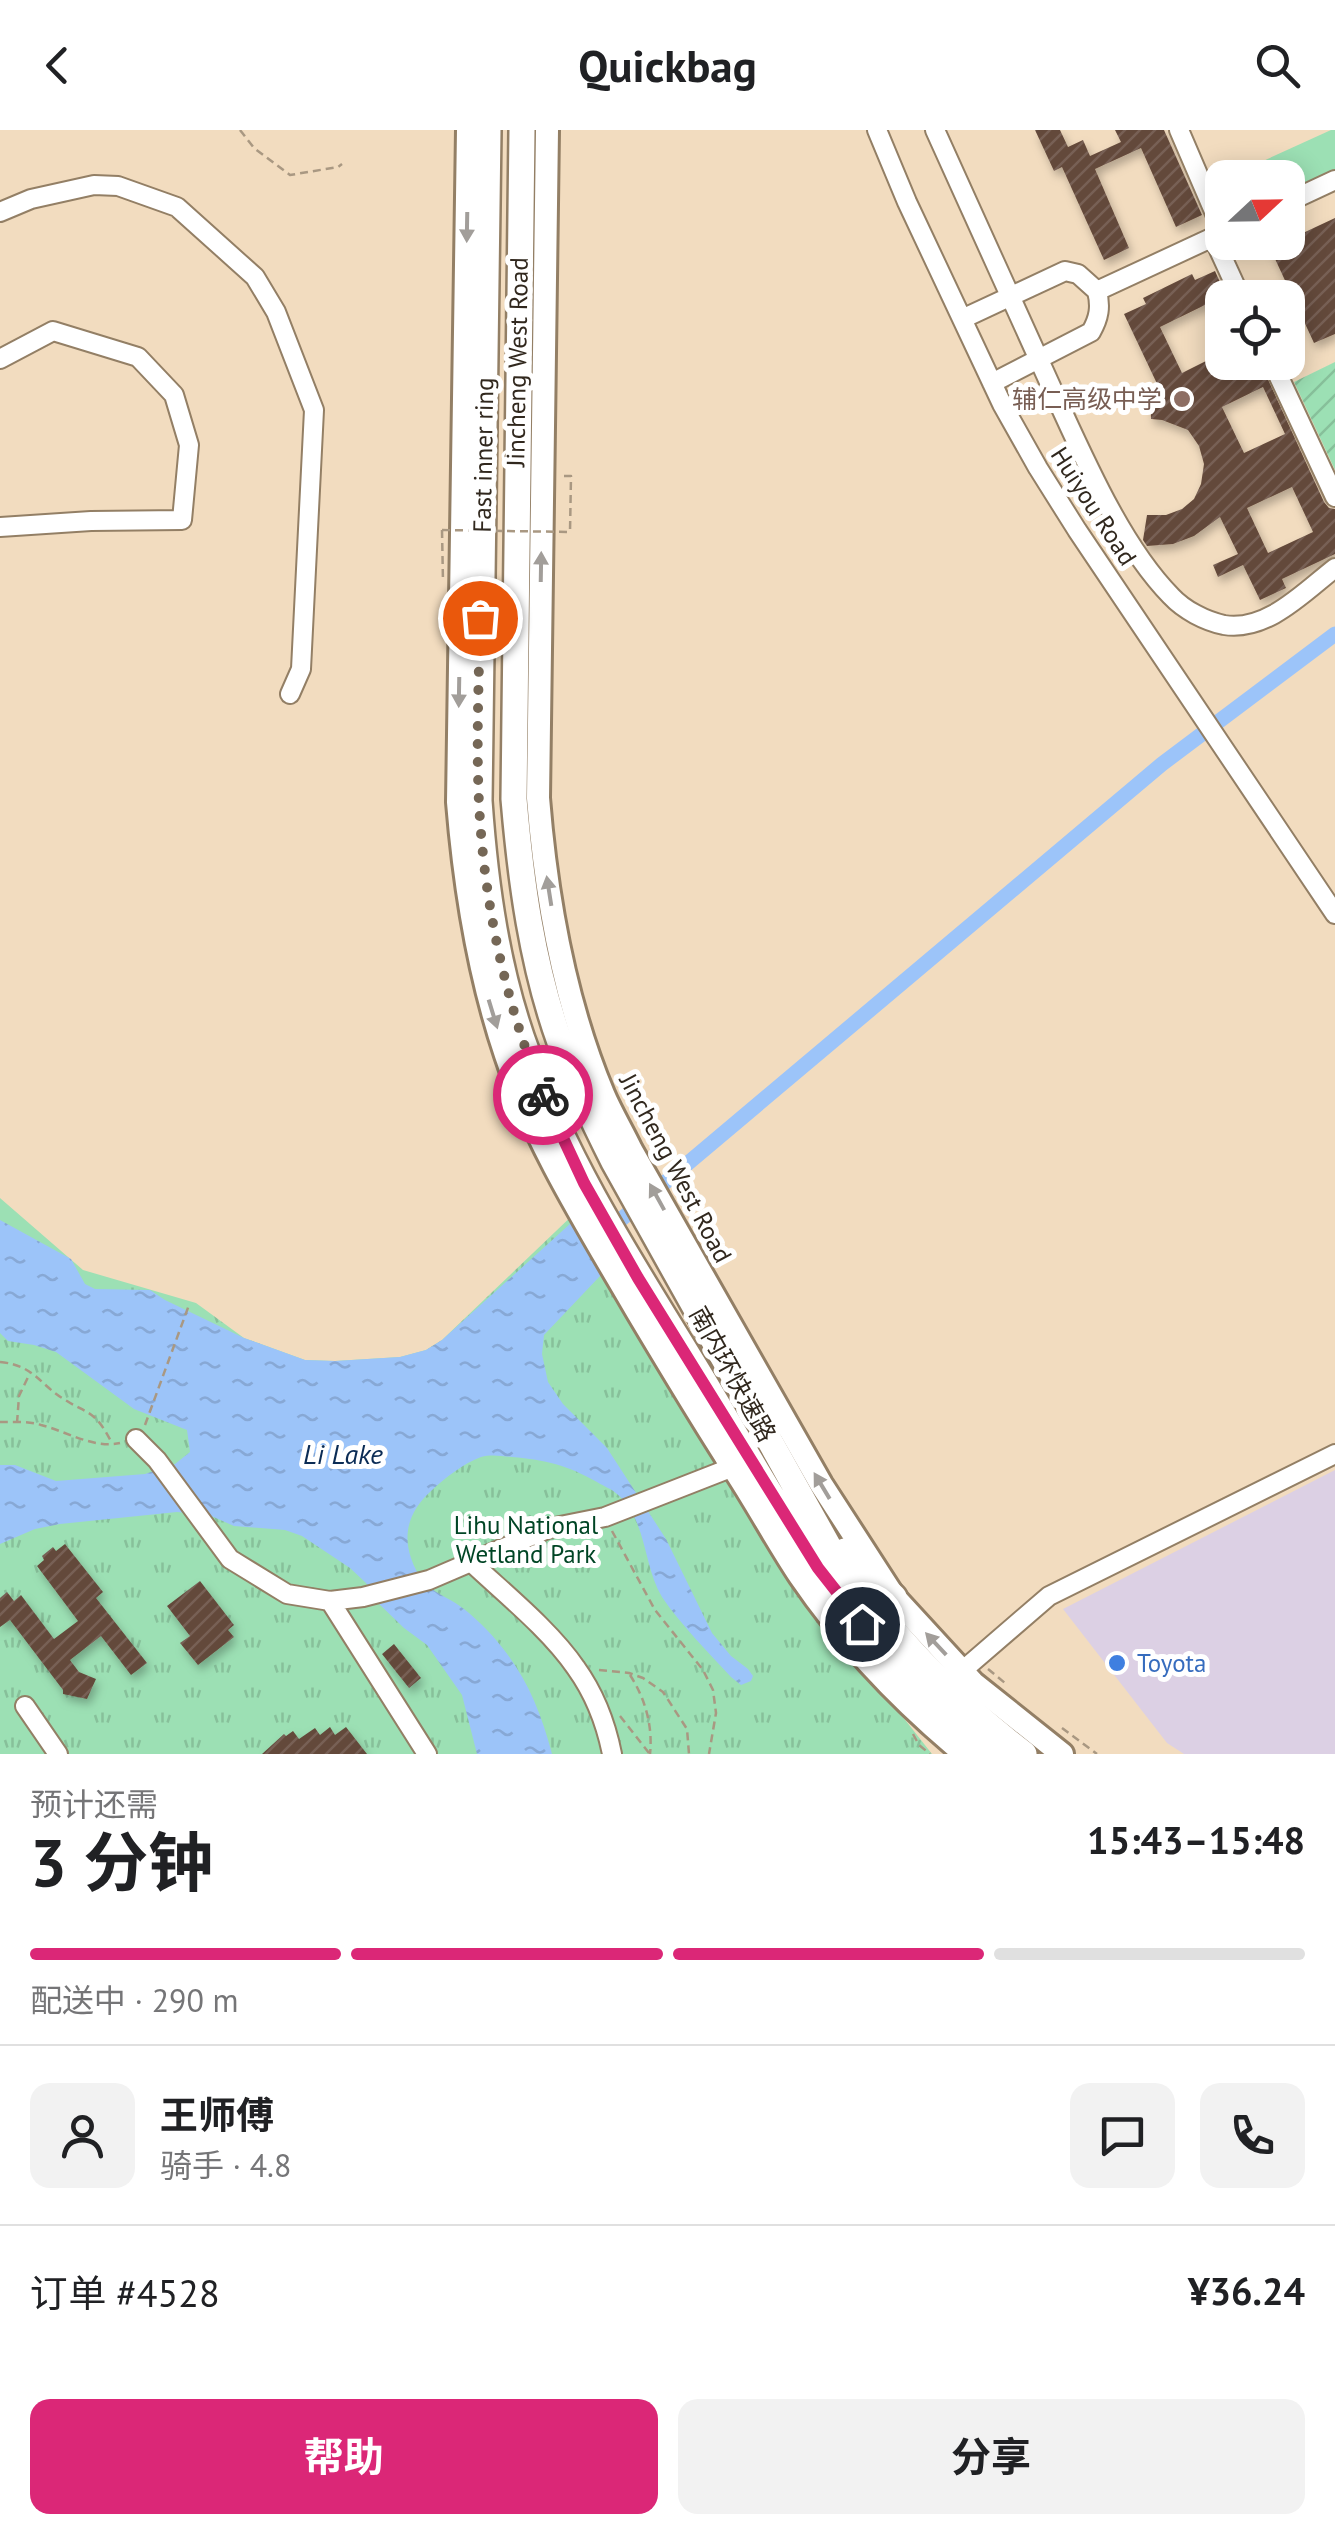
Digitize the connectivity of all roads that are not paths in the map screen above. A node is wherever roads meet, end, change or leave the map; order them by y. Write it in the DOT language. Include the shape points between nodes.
graph roads {
  1 [pos="468,130"];
  2 [pos="488,130"];
  3 [pos="547,130"];
  4 [pos="878,130"];
  5 [pos="935,130"];
  6 [pos="1179,130"];
  7 [pos="525,136"];
  8 [pos="1334,183"];
  9 [pos="1305,195"];
  10 [pos="1205,198"];
  11 [pos="0,212"];
  12 [pos="1205,240"];
  13 [pos="1096,291"];
  14 [pos="1011,296"];
  15 [pos="962,319"];
  16 [pos="1039,359"];
  17 [pos="0,360"];
  18 [pos="1280,380"];
  19 [pos="992,383"];
  20 [pos="1335,497"];
  21 [pos="0,528"];
  22 [pos="1335,568"];
  23 [pos="290,694"];
  24 [pos="1335,914"];
  25 [pos="622,1156"];
  26 [pos="577,1188"];
  27 [pos="676,1250"];
  28 [pos="632,1283"];
  29 [pos="140,1432"];
  30 [pos="1335,1454"];
  31 [pos="733,1468"];
  32 [pos="801,1496"];
  33 [pos="472,1562"];
  34 [pos="894,1598"];
  35 [pos="330,1601"];
  36 [pos="969,1665"];
  37 [pos="25,1706"];
  38 [pos="950,1750"];
  39 [pos="58,1754"];
  40 [pos="427,1754"];
  41 [pos="612,1754"];
  42 [pos="994,1754"];
  43 [pos="1024,1754"];
  44 [pos="1062,1754"];
  1 -- 26 [label="main road, Jincheng West Road, one-way" via="458,734 464,865 506,1058 535,1125"];
  2 -- 26 [label="highway, Fast inner ring" via="478,735 484,863 526,1051"];
  25 -- 3 [label="main road, Jincheng West Road, one-way" via="561,956 538,798"];
  4 -- 15 [label="street, Huiyou Road"];
  5 -- 14 [label="street"];
  6 -- 10 [label="street"];
  7 -- 25 [label="highway, Fast inner ring" via="514,734 519,859 559,1040 584,1102"];
  8 -- 9 [label="street"];
  11 -- 23 [label="street" via="47,195 118,186 177,207 256,277 314,410 301,668"];
  12 -- 13 [label="street"];
  13 -- 14 [label="street" via="1066,271"];
  13 -- 16 [label="street" via="1098,320 1091,332"];
  14 -- 15 [label="street"];
  14 -- 16 [label="street"];
  15 -- 19 [label="street, Huiyou Road"];
  16 -- 19 [label="street"];
  16 -- 22 [label="street" via="1112,511 1147,566 1189,610 1244,626 1275,615"];
  17 -- 21 [label="street" via="54,331 138,357 174,394 188,445 182,520"];
  18 -- 20 [label="street"];
  19 -- 24 [label="street, Huiyou Road" via="1077,530"];
  27 -- 25 [label="highway, 南内环快速路, one-way"];
  26 -- 28 [label="highway, 南内环快速路"];
  27 -- 32 [label="highway, 南内环快速路"];
  34 -- 27 [label="main road, Jincheng West Road, one-way"];
  28 -- 31 [label="highway"];
  28 -- 42 [label="highway, 南内环快速路" via="818,1568 902,1670"];
  29 -- 35 [label="street" via="230,1559 287,1594"];
  30 -- 36 [label="street" via="1049,1596"];
  31 -- 33 [label="street" via="612,1514 550,1528"];
  31 -- 38 [label="main road" via="802,1579"];
  32 -- 34 [label="highway"];
  32 -- 43 [label="highway, 南内环快速路" via="876,1613 959,1700"];
  33 -- 35 [label="street" via="429,1580"];
  33 -- 41 [label="street" via="576,1668"];
  36 -- 34 [label="main road, Jincheng West Road, one-way"];
  35 -- 40 [label="street"];
  36 -- 44 [label="main road, Jincheng West Road" via="1022,1724"];
  37 -- 39 [label="street"];
}
